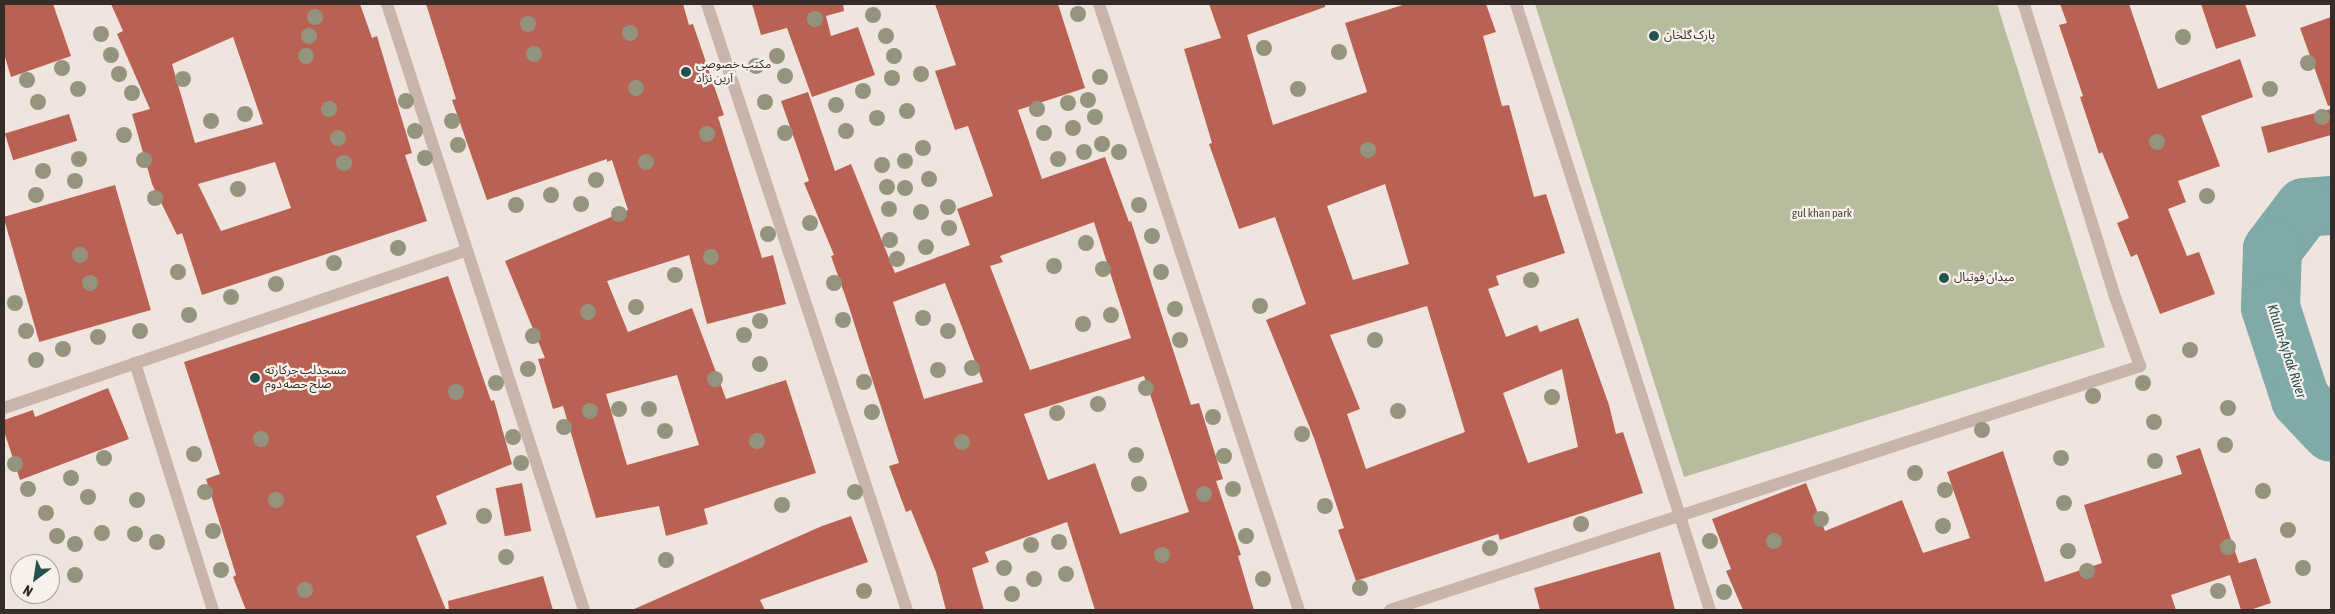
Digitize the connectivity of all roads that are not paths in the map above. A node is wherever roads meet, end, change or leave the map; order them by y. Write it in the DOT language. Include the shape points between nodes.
graph roads {
  1 [pos="387,4"];
  2 [pos="708,4"];
  3 [pos="1099,4"];
  4 [pos="1516,4"];
  5 [pos="2024,4"];
  6 [pos="467,250"];
  7 [pos="135,363"];
  8 [pos="4,408"];
  9 [pos="1680,516"];
  10 [pos="214,610"];
  11 [pos="584,610"];
  12 [pos="907,610"];
  13 [pos="1299,610"];
  14 [pos="1390,610"];
  15 [pos="1710,610"];
  1 -- 6 [label="street"];
  2 -- 12 [label="street"];
  3 -- 13 [label="street"];
  4 -- 9 [label="street"];
  5 -- 9 [label="street" via="2115,297 2140,366"];
  6 -- 7 [label="street"];
  6 -- 11 [label="street"];
  7 -- 8 [label="street"];
  7 -- 10 [label="street"];
  9 -- 14 [label="street"];
  9 -- 15 [label="street"];
}
